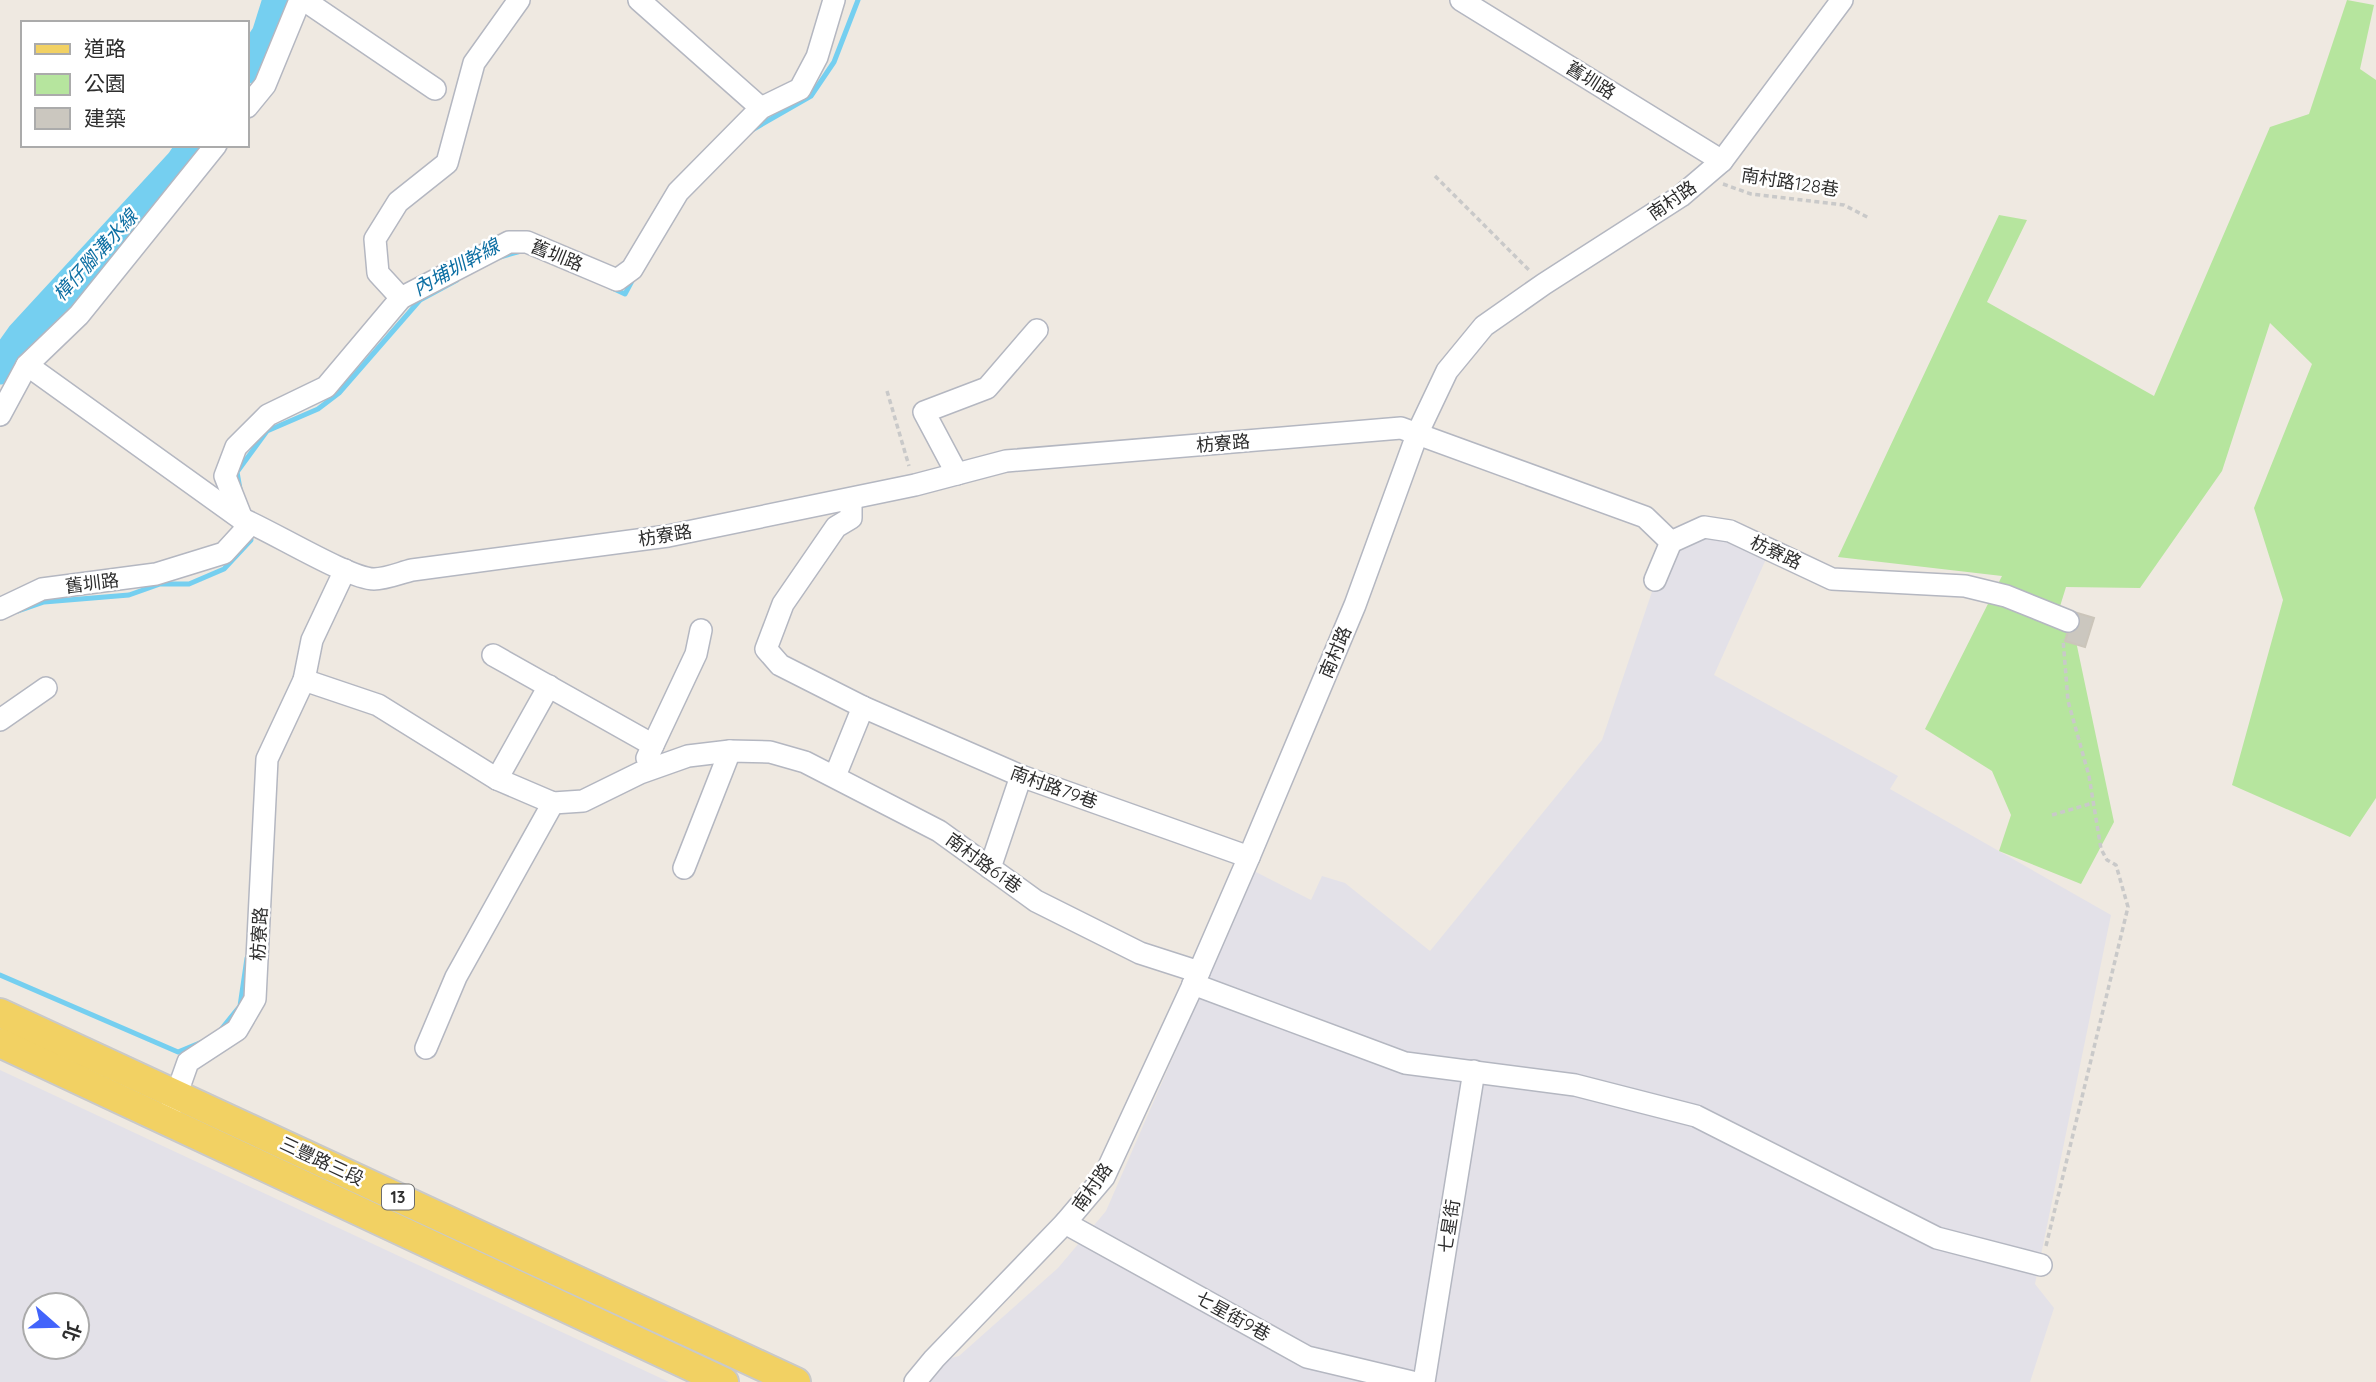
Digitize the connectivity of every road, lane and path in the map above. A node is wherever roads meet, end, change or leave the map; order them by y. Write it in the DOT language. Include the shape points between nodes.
graph roads {
  1 [pos="302,0"];
  2 [pos="519,0"];
  3 [pos="639,0"];
  4 [pos="834,0"];
  5 [pos="1461,0"];
  6 [pos="1842,0"];
  7 [pos="435,89"];
  8 [pos="248,106"];
  9 [pos="761,108"];
  10 [pos="214,147"];
  11 [pos="1722,161"];
  12 [pos="1435,176"];
  13 [pos="1705,177"];
  14 [pos="1869,218"];
  15 [pos="1544,284"];
  16 [pos="401,298"];
  17 [pos="1037,330"];
  18 [pos="27,365"];
  19 [pos="887,391"];
  20 [pos="0,415"];
  21 [pos="1418,432"];
  22 [pos="957,474"];
  23 [pos="915,485"];
  24 [pos="851,499"];
  25 [pos="240,517"];
  26 [pos="1671,542"];
  27 [pos="345,570"];
  28 [pos="1655,580"];
  29 [pos="0,609"];
  30 [pos="2068,621"];
  31 [pos="701,630"];
  32 [pos="493,654"];
  33 [pos="304,680"];
  34 [pos="549,686"];
  35 [pos="46,688"];
  36 [pos="863,707"];
  37 [pos="0,720"];
  38 [pos="653,746"];
  39 [pos="730,751"];
  40 [pos="640,772"];
  41 [pos="835,776"];
  42 [pos="1021,776"];
  43 [pos="497,779"];
  44 [pos="553,803"];
  45 [pos="2093,803"];
  46 [pos="2052,814"];
  47 [pos="1249,858"];
  48 [pos="684,868"];
  49 [pos="990,869"];
  50 [pos="1196,978"];
  51 [pos="0,1013"];
  52 [pos="0,1043"];
  53 [pos="426,1048"];
  54 [pos="1474,1071"];
  55 [pos="177,1093"];
  56 [pos="167,1123"];
  57 [pos="1065,1223"];
  58 [pos="2042,1265"];
  59 [pos="724,1382"];
  60 [pos="796,1382"];
  61 [pos="915,1382"];
  62 [pos="1412,1382"];
  63 [pos="1424,1382"];
  1 -- 7 [label="street"];
  1 -- 8 [label="street" via="265,85"];
  2 -- 16 [label="street" via="474,63 447,163 398,202 375,239 378,272"];
  3 -- 9 [label="street"];
  4 -- 9 [label="street, 舊圳路" via="817,57 800,89"];
  5 -- 11 [label="street, 舊圳路"];
  6 -- 11 [label="street, 南村路"];
  9 -- 16 [label="street, 舊圳路" via="678,192 632,269 617,281 527,242 509,242"];
  10 -- 18 [label="street" via="79,315"];
  11 -- 13 [label="street, 南村路"];
  12 -- 15 [label="path"];
  13 -- 14 [label="path, 南村路128巷" via="1751,194 1844,205"];
  13 -- 15 [label="street, 南村路"];
  15 -- 21 [label="street, 南村路" via="1484,326 1447,371"];
  16 -- 25 [label="street, 舊圳路" via="326,387 268,415 236,447 225,476"];
  17 -- 22 [label="street" via="987,388 924,412"];
  18 -- 20 [label="street"];
  18 -- 25 [label="street"];
  19 -- 23 [label="path"];
  21 -- 22 [label="street, 枋寮路" via="1401,428 1006,461"];
  21 -- 26 [label="street, 枋寮路" via="1646,517"];
  21 -- 47 [label="street, 南村路" via="1355,604"];
  22 -- 23 [label="street, 枋寮路"];
  23 -- 24 [label="street, 枋寮路"];
  24 -- 27 [label="street, 枋寮路" via="668,536 373,579"];
  24 -- 36 [label="street, 南村路79巷" via="851,518 835,527 783,604 765,649 780,665"];
  25 -- 27 [label="street"];
  25 -- 29 [label="street, 舊圳路" via="246,528 224,553 156,574 42,589"];
  26 -- 28 [label="street"];
  26 -- 30 [label="street, 枋寮路" via="1704,527 1730,531 1832,579 1965,586 2006,596"];
  27 -- 33 [label="street, 枋寮路" via="312,640"];
  30 -- 45 [label="path" via="2062,643 2068,701"];
  31 -- 38 [label="street" via="696,654"];
  32 -- 34 [label="street"];
  33 -- 43 [label="street" via="378,705"];
  33 -- 55 [label="street, 枋寮路" via="268,759 255,999 237,1030 188,1062"];
  34 -- 38 [label="street"];
  34 -- 43 [label="street"];
  35 -- 37 [label="street"];
  36 -- 41 [label="street"];
  36 -- 42 [label="street, 南村路79巷"];
  38 -- 40 [label="street"];
  39 -- 40 [label="street" via="688,756"];
  39 -- 41 [label="street, 南村路61巷" via="770,752"];
  39 -- 48 [label="street"];
  40 -- 44 [label="street" via="583,801"];
  41 -- 49 [label="street, 南村路61巷" via="939,831"];
  42 -- 47 [label="street, 南村路79巷"];
  42 -- 49 [label="street"];
  43 -- 44 [label="street"];
  44 -- 53 [label="street" via="456,977"];
  45 -- 46 [label="path"];
  45 -- 58 [label="path" via="2101,849 2116,865 2128,907"];
  47 -- 50 [label="street, 南村路"];
  49 -- 50 [label="street, 南村路61巷" via="1036,901"];
  50 -- 54 [label="street, 南村路61巷" via="1405,1063"];
  50 -- 57 [label="street, 南村路" via="1104,1177"];
  51 -- 55 [label="main road, 三豐路三段 / 13"];
  52 -- 56 [label="main road, 三豐路三段 / 13"];
  54 -- 58 [label="street, 南村路61巷" via="1574,1085 1696,1116 1937,1238"];
  54 -- 63 [label="street, 七星街"];
  55 -- 56 [label="street, 枋寮路"];
  55 -- 60 [label="main road, 三豐路三段 / 13"];
  56 -- 59 [label="main road, 三豐路三段 / 13"];
  57 -- 61 [label="street, 南村路"];
  57 -- 62 [label="street, 七星街9巷" via="1307,1357"];
}
